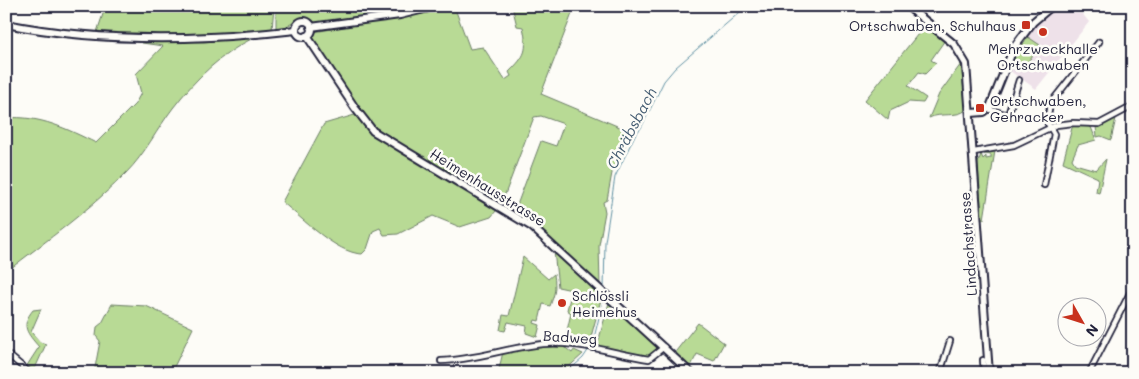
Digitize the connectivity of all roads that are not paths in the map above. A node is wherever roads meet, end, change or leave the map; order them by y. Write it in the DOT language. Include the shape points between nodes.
graph roads {
  1 [pos="438,6"];
  2 [pos="907,6"];
  3 [pos="1052,6"];
  4 [pos="6,24"];
  5 [pos="311,27"];
  6 [pos="296,30"];
  7 [pos="307,36"];
  8 [pos="1099,42"];
  9 [pos="1019,80"];
  10 [pos="1133,106"];
  11 [pos="988,109"];
  12 [pos="971,113"];
  13 [pos="1050,126"];
  14 [pos="974,152"];
  15 [pos="1044,185"];
  16 [pos="1133,287"];
  17 [pos="950,341"];
  18 [pos="664,347"];
  19 [pos="6,353"];
  20 [pos="983,360"];
  21 [pos="441,361"];
  22 [pos="1089,371"];
  23 [pos="30,373"];
  24 [pos="691,373"];
  25 [pos="940,373"];
  26 [pos="984,373"];
  27 [pos="989,373"];
  28 [pos="1096,373"];
  1 -- 5 [label="main road" via="400,15"];
  2 -- 12 [label="main road, Lindachstrasse" via="950,40 962,54 967,70"];
  3 -- 11 [label="main road" via="1029,26 1014,47"];
  4 -- 6 [label="main road" via="144,38"];
  5 -- 6 [label="main road" via="302,21"];
  5 -- 7 [label="main road"];
  6 -- 7 [label="main road" via="300,36"];
  7 -- 18 [label="main road, Heimenhausstrasse" via="373,131 523,220"];
  8 -- 13 [label="street" via="1053,100 1047,119"];
  9 -- 11 [label="street" via="1008,115"];
  10 -- 13 [label="street" via="1096,125"];
  11 -- 12 [label="main road"];
  12 -- 14 [label="main road, Lindachstrasse"];
  13 -- 14 [label="street" via="1014,145"];
  13 -- 15 [label="street" via="1054,134"];
  14 -- 27 [label="main road, Lindachstrasse"];
  16 -- 22 [label="street"];
  17 -- 25 [label="street"];
  18 -- 21 [label="street, Badweg" via="649,359 590,348 543,344"];
  18 -- 24 [label="main road, Heimenhausstrasse"];
  19 -- 23 [label="street"];
  20 -- 26 [label="street"];
  22 -- 28 [label="street"];
}
